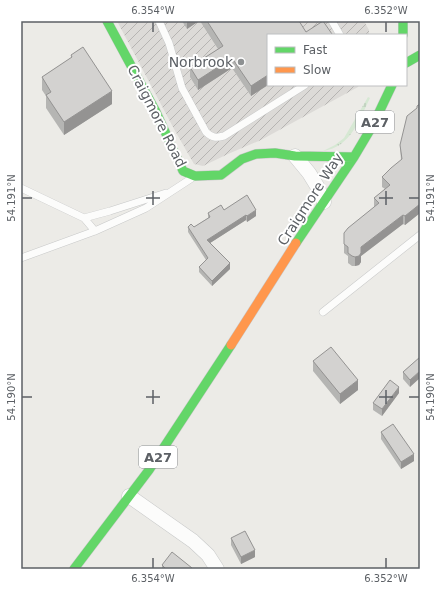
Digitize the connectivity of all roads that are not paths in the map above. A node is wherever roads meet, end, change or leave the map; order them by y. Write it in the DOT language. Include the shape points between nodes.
graph roads {
  1 [pos="107,21"];
  2 [pos="159,21"];
  3 [pos="332,21"];
  4 [pos="403,21"];
  5 [pos="339,34"];
  6 [pos="403,34"];
  7 [pos="420,55"];
  8 [pos="407,62"];
  9 [pos="303,86"];
  10 [pos="392,86"];
  11 [pos="295,156"];
  12 [pos="354,157"];
  13 [pos="195,176"];
  14 [pos="21,188"];
  15 [pos="175,190"];
  16 [pos="324,202"];
  17 [pos="84,218"];
  18 [pos="95,231"];
  19 [pos="420,235"];
  20 [pos="21,258"];
  21 [pos="323,312"];
  22 [pos="129,496"];
  23 [pos="74,569"];
  24 [pos="217,569"];
  1 -- 13 [label="main road, Craigmore Road" via="156,112 182,171"];
  2 -- 9 [label="lane" via="169,43 182,88 210,136 224,136"];
  3 -- 5 [label="lane"];
  4 -- 6 [label="main road"];
  7 -- 8 [label="main road"];
  10 -- 12 [label="main road, Craigmore Way / A27"];
  11 -- 12 [label="main road, Craigmore Road"];
  11 -- 13 [label="main road, Craigmore Road" via="256,154 242,159 221,175"];
  11 -- 16 [label="street" via="309,173"];
  12 -- 16 [label="main road, Craigmore Way / A27"];
  13 -- 15 [label="lane"];
  14 -- 17 [label="lane"];
  15 -- 17 [label="lane"];
  15 -- 18 [label="lane" via="146,208"];
  16 -- 22 [label="main road, Craigmore Way / A27" via="149,470"];
  17 -- 18 [label="lane"];
  18 -- 20 [label="lane"];
  19 -- 21 [label="lane"];
  22 -- 23 [label="main road, A27"];
  22 -- 24 [label="street" via="194,541"];
}
